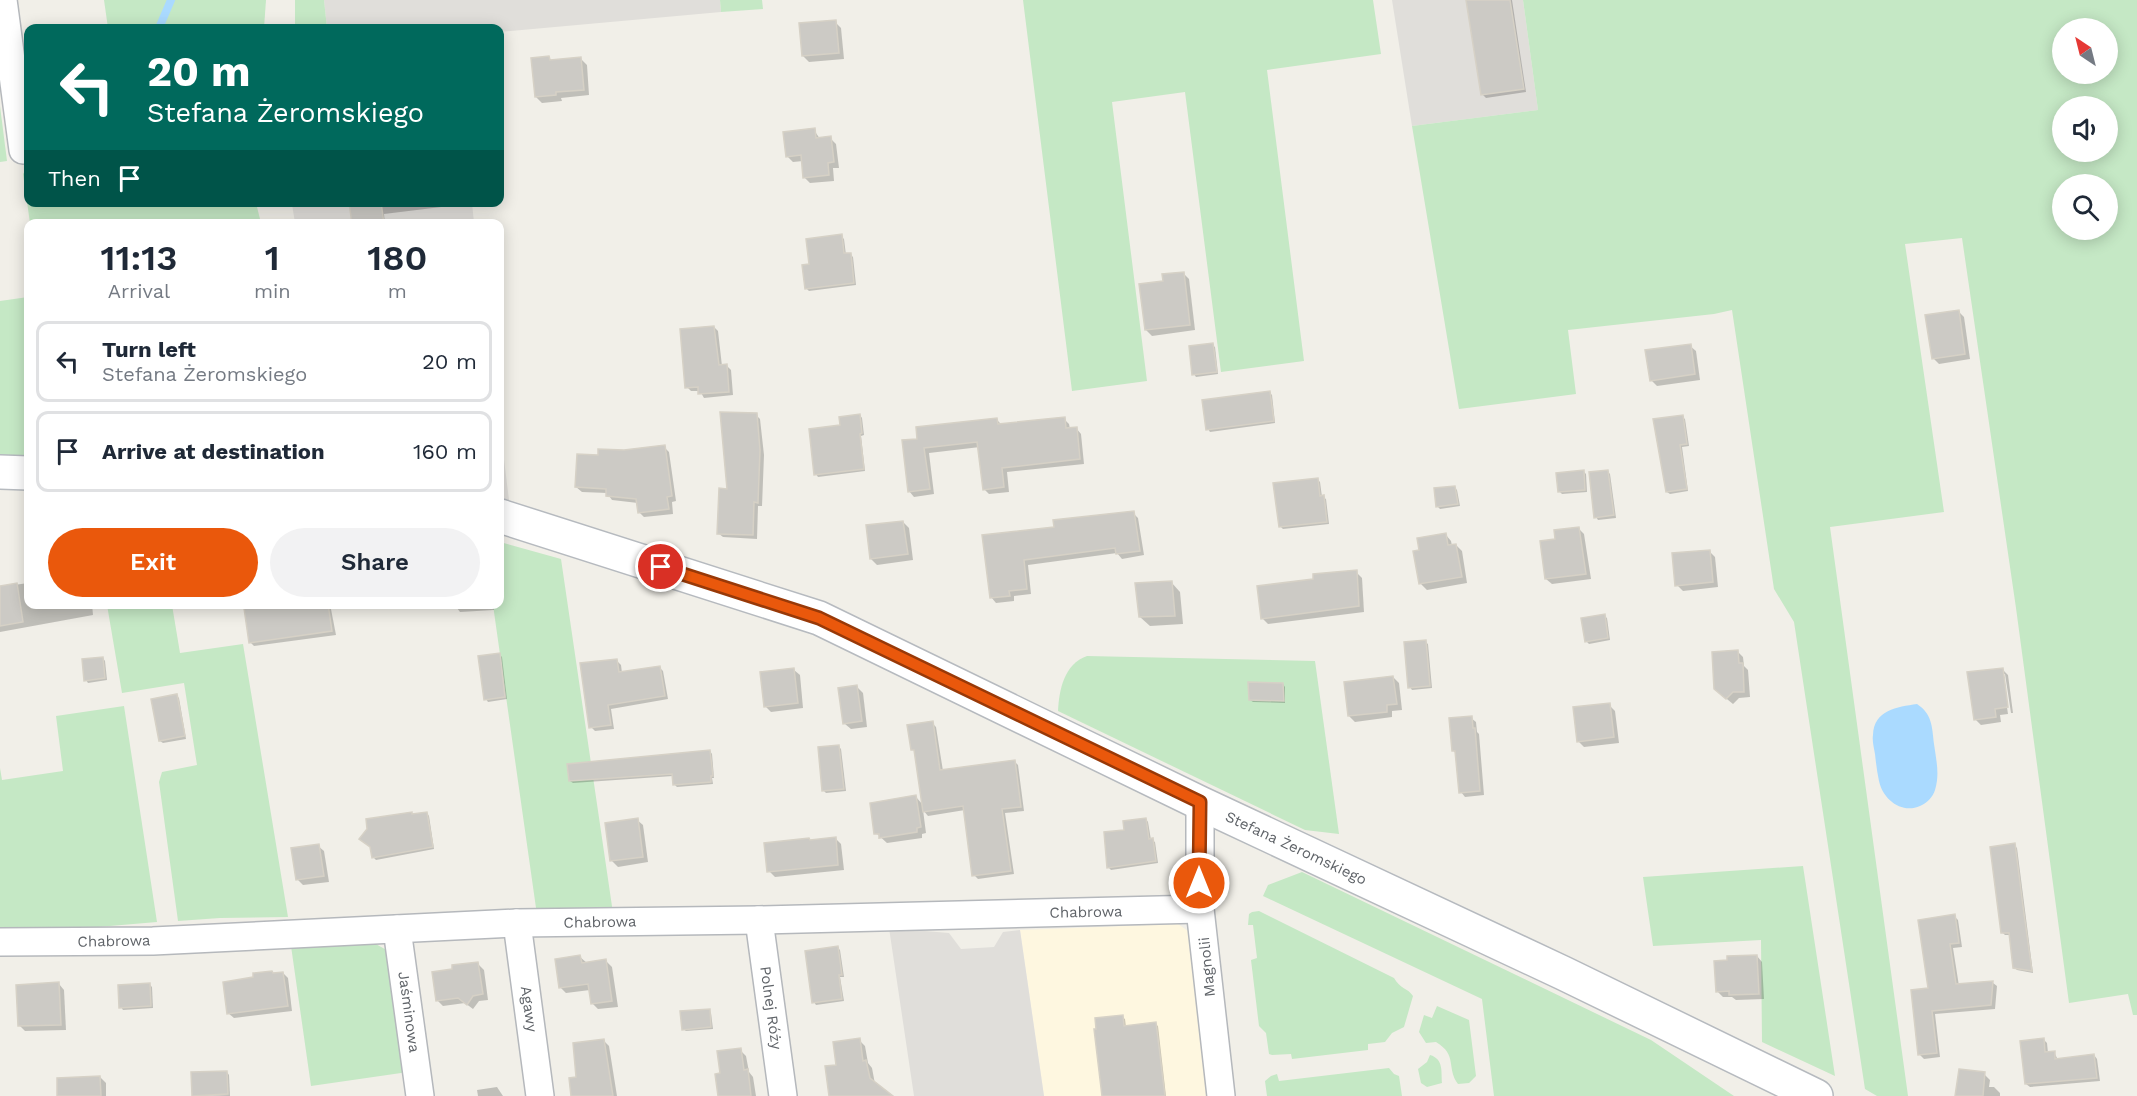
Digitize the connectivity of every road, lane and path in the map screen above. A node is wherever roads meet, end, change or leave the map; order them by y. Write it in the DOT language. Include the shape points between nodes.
graph roads {
  1 [pos="3,0"];
  2 [pos="22,150"];
  3 [pos="0,472"];
  4 [pos="24,473"];
  5 [pos="504,517"];
  6 [pos="1200,802"];
  7 [pos="1200,909"];
  8 [pos="759,920"];
  9 [pos="517,923"];
  10 [pos="398,929"];
  11 [pos="0,942"];
  12 [pos="420,1096"];
  13 [pos="540,1096"];
  14 [pos="783,1096"];
  15 [pos="1221,1096"];
  16 [pos="1816,1096"];
  1 -- 2 [label="street"];
  3 -- 4 [label="street"];
  5 -- 6 [label="street, Stefana Żeromskiego" via="819,618"];
  6 -- 7 [label="street, Magnolii"];
  6 -- 16 [label="street, Stefana Żeromskiego"];
  7 -- 8 [label="street, Chabrowa"];
  7 -- 15 [label="street, Magnolii"];
  8 -- 9 [label="street, Chabrowa"];
  8 -- 14 [label="street, Polnej Róży"];
  9 -- 10 [label="street, Chabrowa"];
  9 -- 13 [label="street, Agawy"];
  10 -- 11 [label="street, Chabrowa"];
  10 -- 12 [label="street, Jaśminowa"];
}
